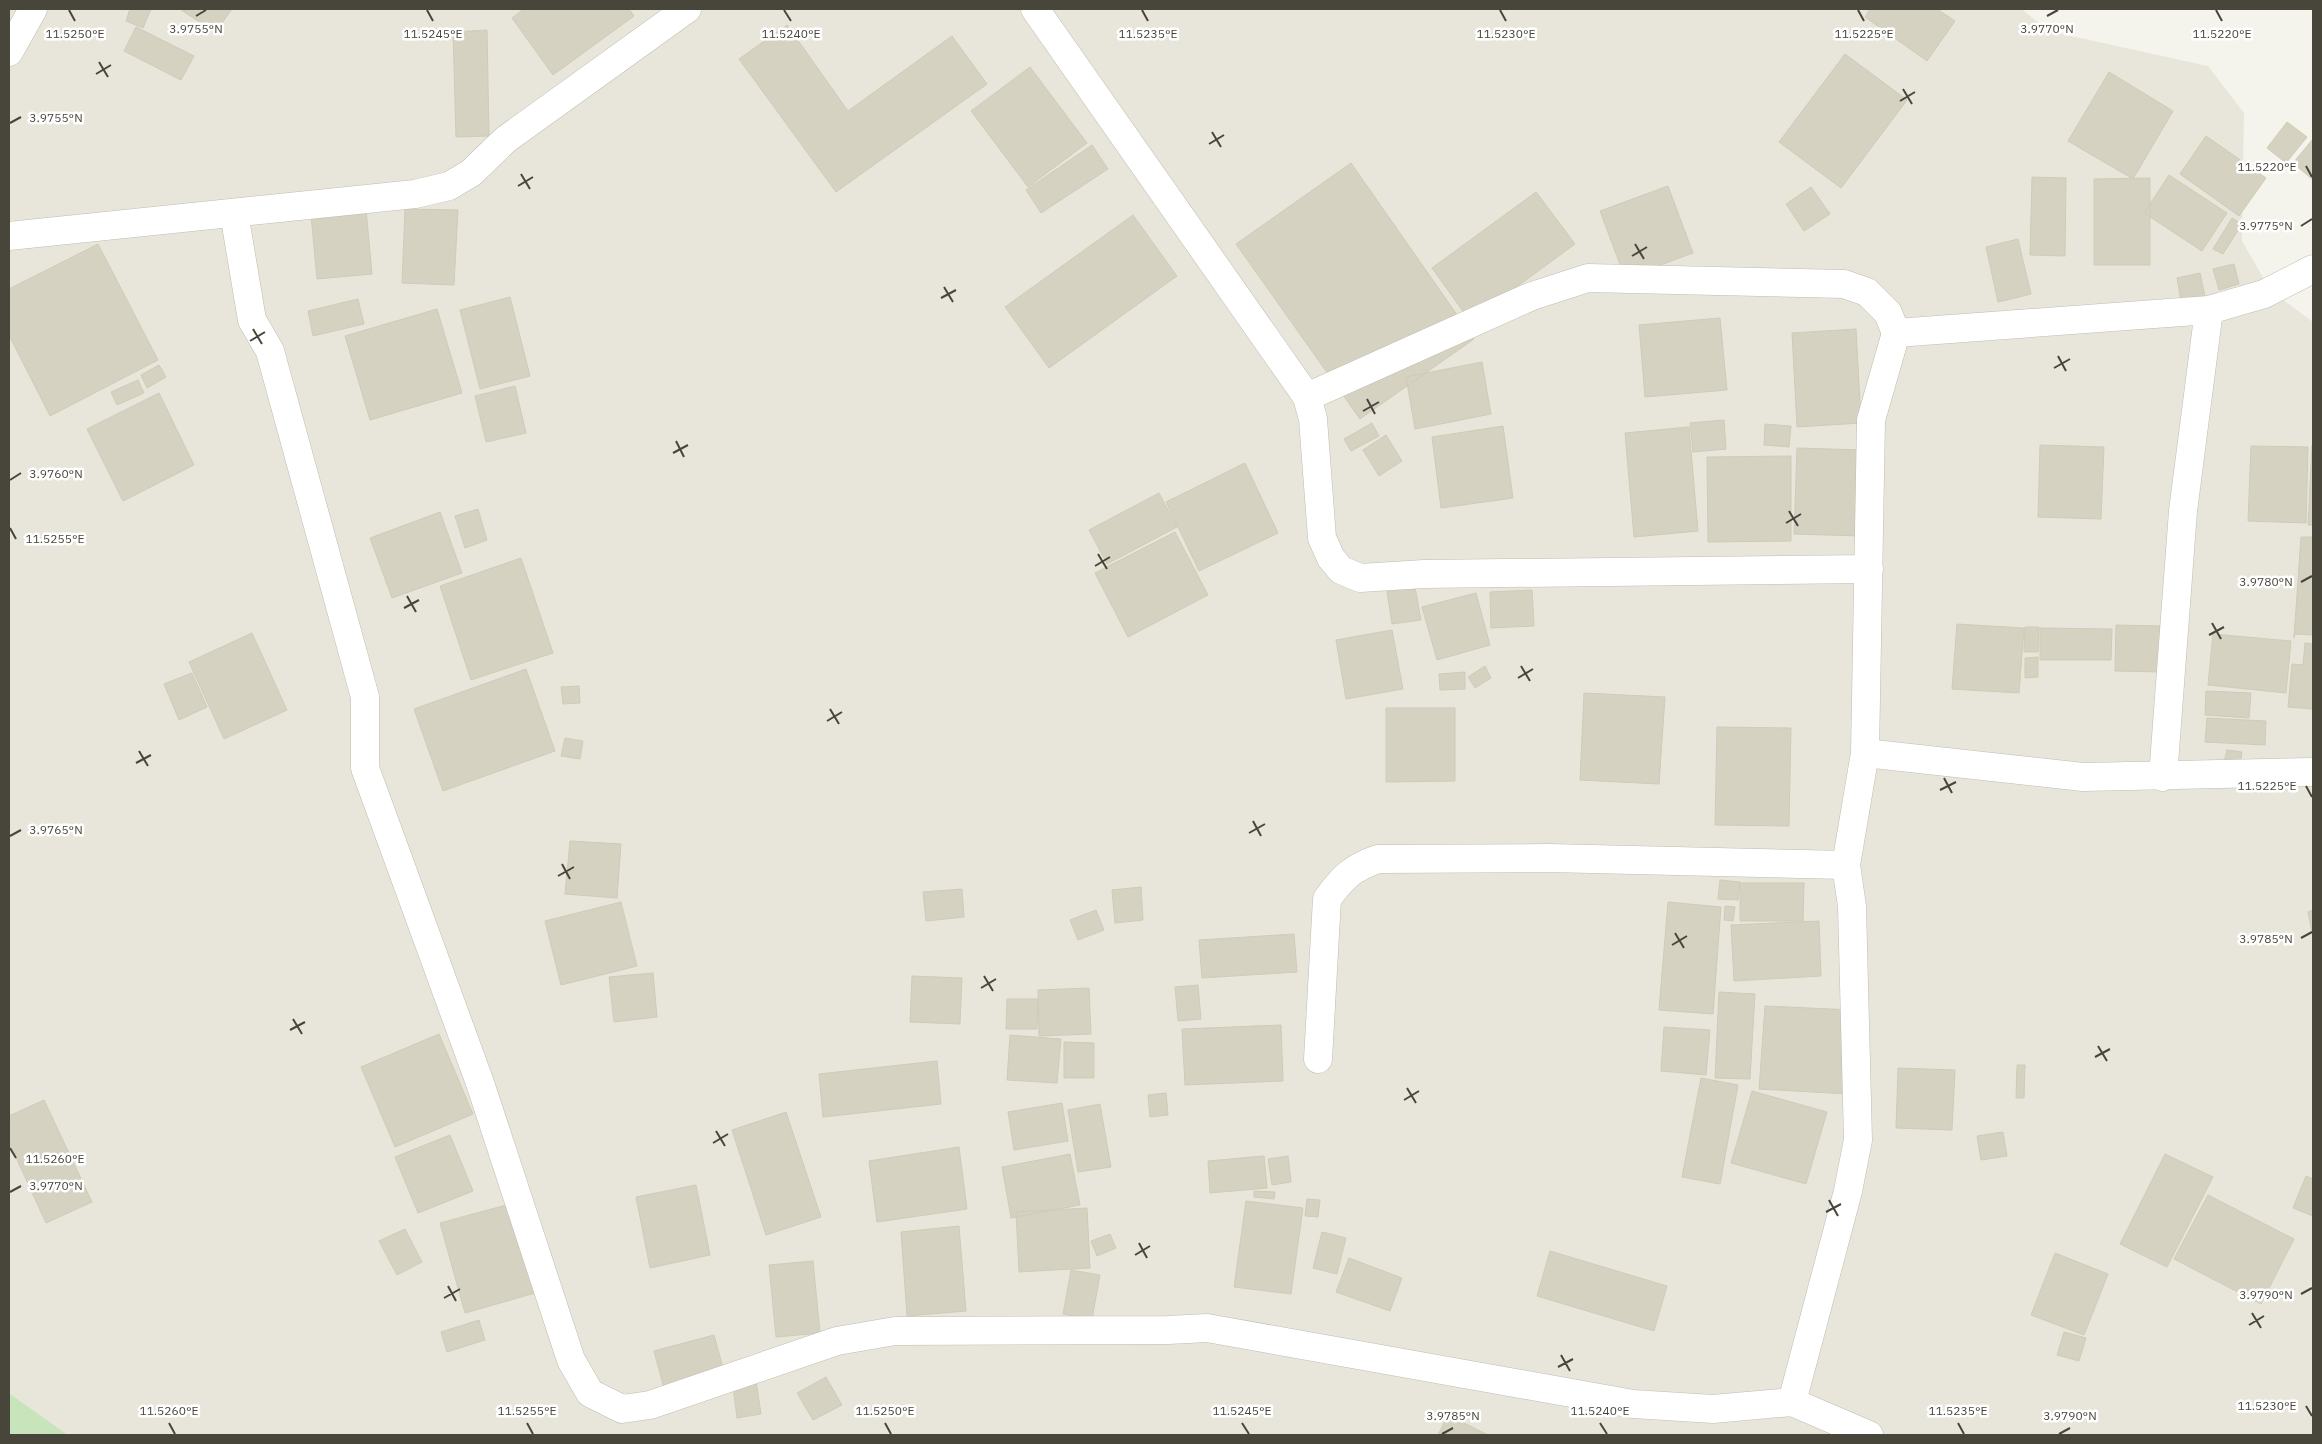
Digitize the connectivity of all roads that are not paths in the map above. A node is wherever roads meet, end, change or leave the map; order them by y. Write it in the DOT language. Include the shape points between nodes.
graph roads {
  1 [pos="33,9"];
  2 [pos="687,9"];
  3 [pos="1034,9"];
  4 [pos="9,52"];
  5 [pos="234,213"];
  6 [pos="9,236"];
  7 [pos="2313,269"];
  8 [pos="2209,310"];
  9 [pos="1896,333"];
  10 [pos="1307,397"];
  11 [pos="1869,568"];
  12 [pos="1865,753"];
  13 [pos="2313,772"];
  14 [pos="2163,777"];
  15 [pos="1846,865"];
  16 [pos="1318,1059"];
  17 [pos="1792,1402"];
  18 [pos="1869,1435"];
  1 -- 4 [label="street"];
  2 -- 5 [label="street" via="504,140 471,173 449,186 415,194"];
  3 -- 10 [label="street"];
  5 -- 6 [label="street"];
  5 -- 17 [label="street" via="252,320 270,352 365,697 365,768 480,1083 571,1360 590,1393 622,1409 650,1405 837,1341 895,1331 1207,1328 1633,1404 1713,1409"];
  7 -- 8 [label="street" via="2264,294"];
  8 -- 9 [label="street"];
  8 -- 14 [label="street" via="2184,511"];
  9 -- 10 [label="street" via="1888,313 1867,292 1844,284 1588,278 1532,296"];
  9 -- 11 [label="street" via="1871,420"];
  10 -- 11 [label="street" via="1313,419 1322,538 1330,558 1341,570 1360,578 1424,574"];
  11 -- 12 [label="street"];
  12 -- 14 [label="street" via="2082,777"];
  12 -- 15 [label="street"];
  13 -- 14 [label="street"];
  15 -- 16 [label="street" via="1539,858 1378,859 1356,867 1340,880 1327,899"];
  15 -- 17 [label="street" via="1852,906 1858,1140 1848,1191"];
  17 -- 18 [label="street"];
}
